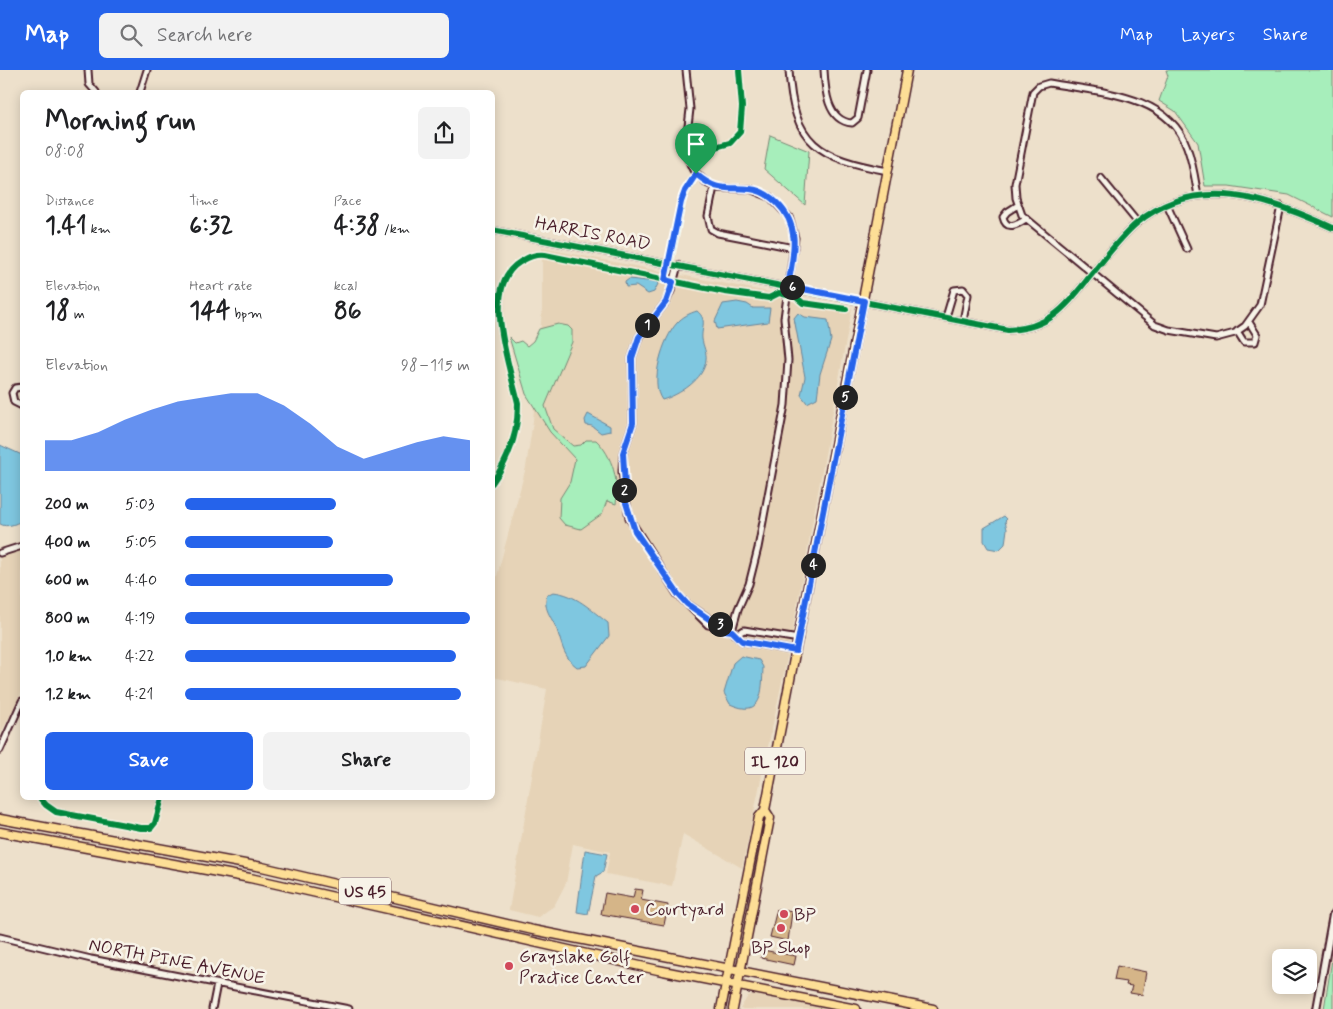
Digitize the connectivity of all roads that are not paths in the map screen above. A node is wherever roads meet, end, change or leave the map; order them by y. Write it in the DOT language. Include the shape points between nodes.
graph roads {
  1 [pos="88,70"];
  2 [pos="146,70"];
  3 [pos="686,70"];
  4 [pos="789,70"];
  5 [pos="824,70"];
  6 [pos="867,70"];
  7 [pos="908,70"];
  8 [pos="94,90"];
  9 [pos="141,90"];
  10 [pos="888,171"];
  11 [pos="1102,178"];
  12 [pos="714,187"];
  13 [pos="1198,196"];
  14 [pos="1018,205"];
  15 [pos="1168,205"];
  16 [pos="1281,206"];
  17 [pos="1026,220"];
  18 [pos="1138,223"];
  19 [pos="1333,228"];
  20 [pos="495,231"];
  21 [pos="794,248"];
  22 [pos="1187,249"];
  23 [pos="678,265"];
  24 [pos="1092,275"];
  25 [pos="788,286"];
  26 [pos="864,301"];
  27 [pos="946,317"];
  28 [pos="963,321"];
  29 [pos="1249,322"];
  30 [pos="1237,331"];
  31 [pos="20,387"];
  32 [pos="20,405"];
  33 [pos="20,547"];
  34 [pos="0,554"];
  35 [pos="734,633"];
  36 [pos="799,639"];
  37 [pos="796,651"];
  38 [pos="20,705"];
  39 [pos="0,750"];
  40 [pos="766,810"];
  41 [pos="0,819"];
  42 [pos="0,832"];
  43 [pos="1333,915"];
  44 [pos="0,938"];
  45 [pos="729,969"];
  46 [pos="740,970"];
  47 [pos="727,982"];
  48 [pos="217,984"];
  49 [pos="737,984"];
  50 [pos="212,1009"];
  51 [pos="349,1009"];
  52 [pos="721,1009"];
  53 [pos="732,1009"];
  54 [pos="856,1009"];
  55 [pos="933,1009"];
  56 [pos="1316,1009"];
  1 -- 8 [label="street" via="89,84"];
  2 -- 9 [label="street"];
  3 -- 12 [label="street" via="690,109 685,153 696,174"];
  4 -- 10 [label="street" via="796,119 813,142 840,160"];
  5 -- 6 [label="street" via="830,108 852,124 858,118"];
  7 -- 10 [label="main road, IL 120"];
  10 -- 26 [label="main road, IL 120"];
  11 -- 18 [label="street"];
  12 -- 21 [label="street" via="750,189 770,197 789,217 794,228"];
  12 -- 21 [label="street" via="708,216 711,229"];
  13 -- 14 [label="street" via="1187,146 1163,115 1137,100 1049,83 1039,86 1032,96 1015,184"];
  13 -- 15 [label="street"];
  13 -- 16 [label="street" via="1227,195"];
  14 -- 17 [label="street"];
  14 -- 17 [label="street" via="1007,212 1004,222 1015,226"];
  15 -- 18 [label="street"];
  15 -- 22 [label="street"];
  16 -- 19 [label="street"];
  16 -- 29 [label="street" via="1262,298"];
  17 -- 24 [label="street"];
  18 -- 24 [label="street"];
  20 -- 23 [label="street, HARRIS ROAD"];
  21 -- 25 [label="street"];
  23 -- 25 [label="street, HARRIS ROAD"];
  23 -- 35 [label="street" via="666,302 639,337 632,358 633,423 623,453 622,472 630,520 678,594 687,604"];
  24 -- 28 [label="street, HARRIS ROAD" via="1067,306 1043,323 1008,330"];
  24 -- 30 [label="street" via="1142,316 1162,328 1206,338 1223,337"];
  25 -- 26 [label="street, HARRIS ROAD"];
  25 -- 35 [label="street" via="784,318 788,367 785,405 758,548 749,584 738,609"];
  26 -- 27 [label="street, HARRIS ROAD"];
  26 -- 36 [label="main road, IL 120"];
  27 -- 28 [label="street, HARRIS ROAD"];
  27 -- 28 [label="street" via="954,290 963,289 968,295"];
  29 -- 30 [label="street"];
  29 -- 30 [label="street" via="1257,335 1255,342 1247,343"];
  31 -- 32 [label="street" via="12,393 14,402"];
  33 -- 34 [label="street"];
  35 -- 36 [label="street" via="744,630"];
  35 -- 37 [label="street" via="742,641"];
  36 -- 37 [label="main road, IL 120"];
  37 -- 40 [label="main road, IL 120"];
  38 -- 39 [label="street"];
  40 -- 45 [label="main road" via="759,816"];
  40 -- 46 [label="main road, IL 120" via="770,818"];
  41 -- 45 [label="main road, US 45" via="262,867 533,930"];
  42 -- 47 [label="main road, US 45" via="276,883 616,961"];
  43 -- 56 [label="street"];
  44 -- 48 [label="street, NORTH PINE AVENUE"];
  45 -- 46 [label="main road, US 45"];
  45 -- 47 [label="main road"];
  46 -- 49 [label="main road, IL 120"];
  46 -- 55 [label="main road, US 45"];
  47 -- 49 [label="main road, US 45"];
  47 -- 52 [label="main road"];
  48 -- 50 [label="street"];
  48 -- 51 [label="street, NORTH PINE AVENUE"];
  49 -- 53 [label="main road, IL 120"];
  49 -- 54 [label="main road, US 45"];
}
